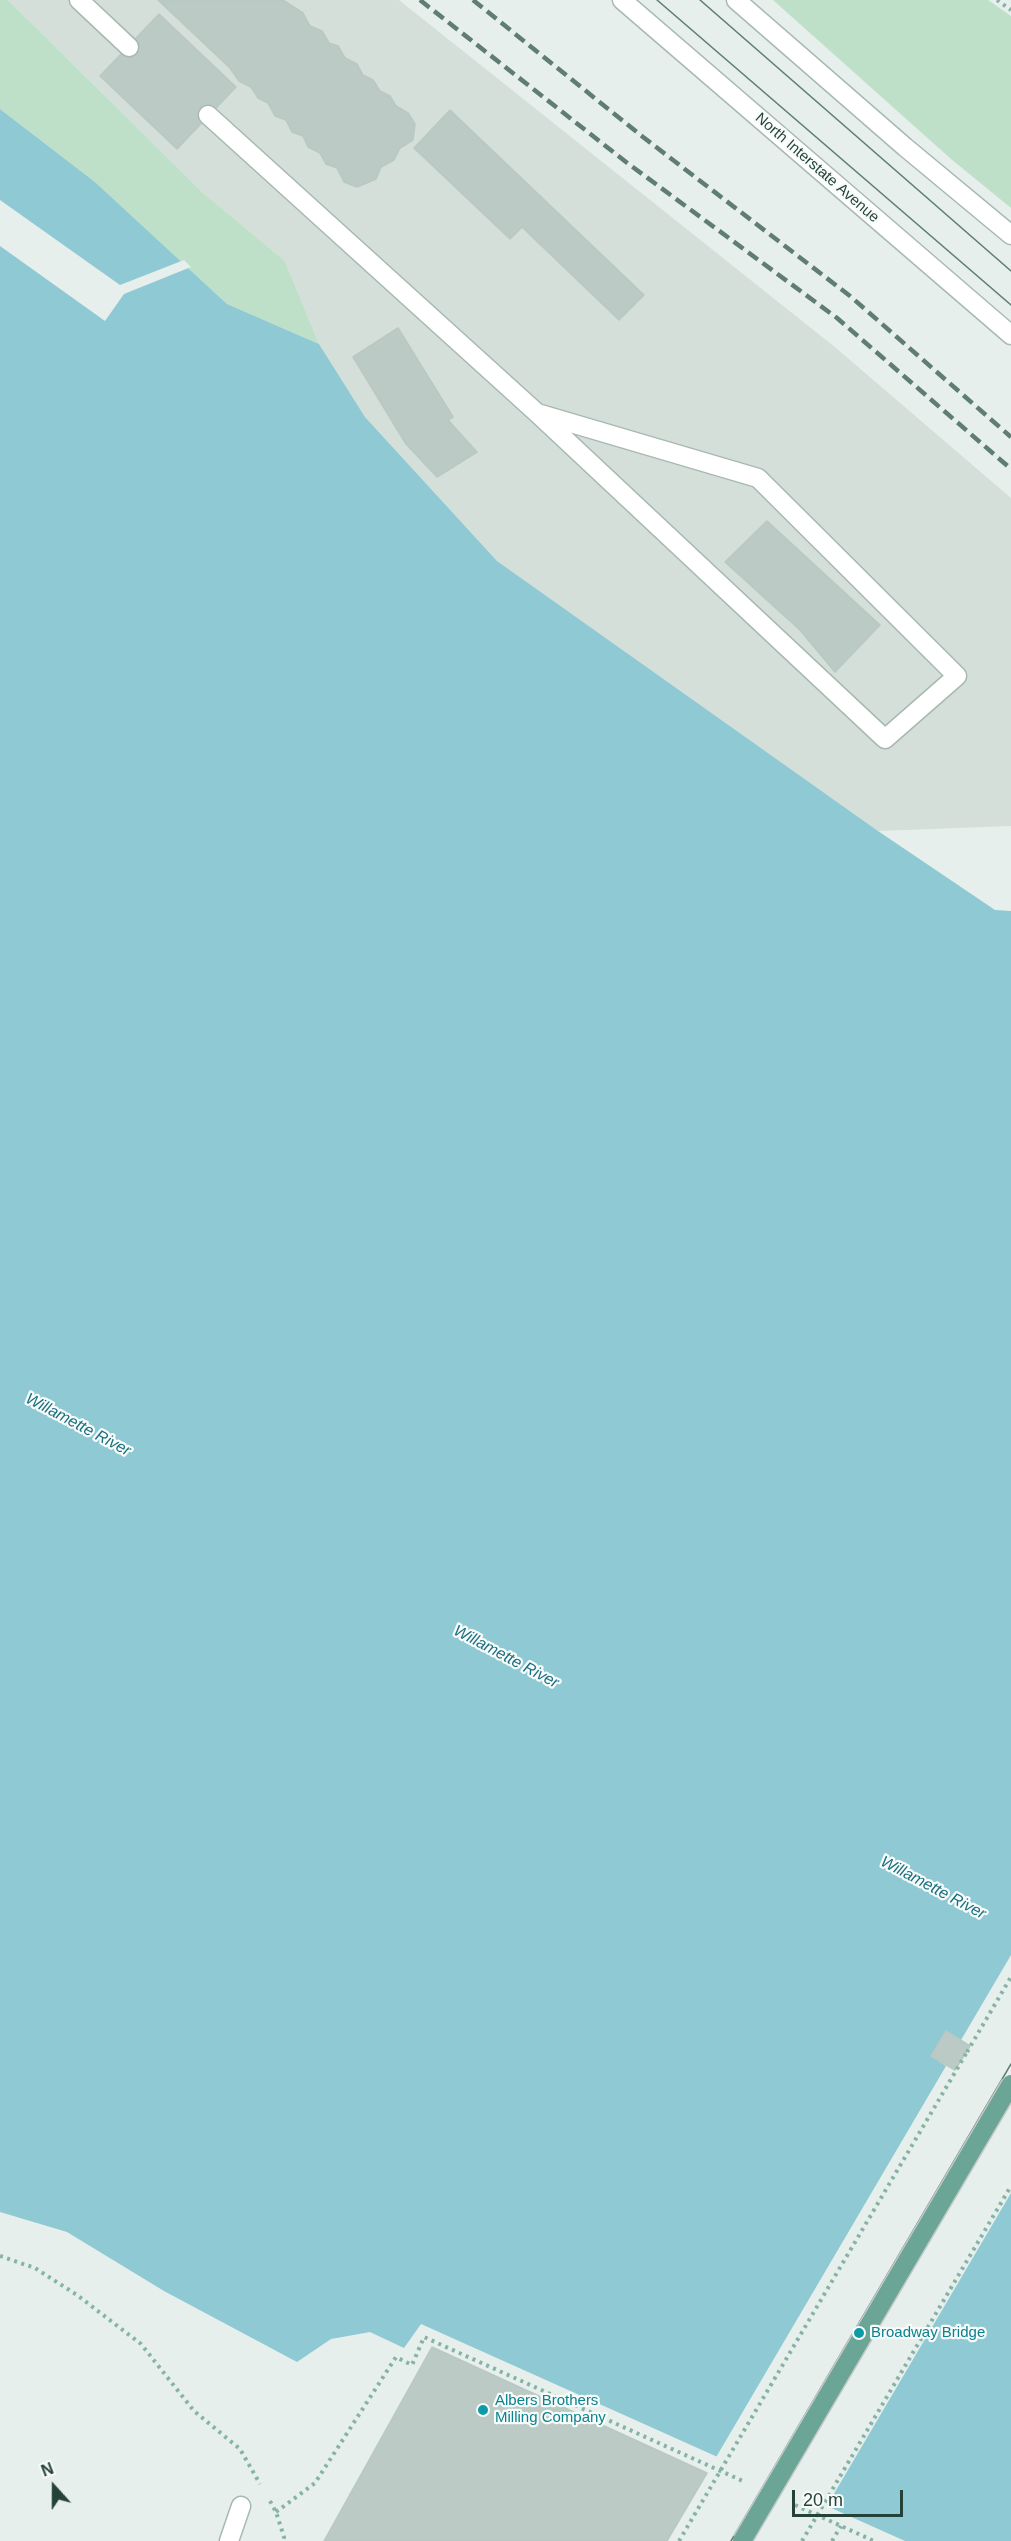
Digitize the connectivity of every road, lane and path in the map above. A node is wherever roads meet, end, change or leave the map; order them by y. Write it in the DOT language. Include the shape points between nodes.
graph roads {
  1 [pos="79,0"];
  2 [pos="622,0"];
  3 [pos="736,0"];
  4 [pos="997,0"];
  5 [pos="1011,10"];
  6 [pos="129,47"];
  7 [pos="208,115"];
  8 [pos="1011,235"];
  9 [pos="1011,335"];
  10 [pos="537,413"];
  11 [pos="1011,1977"];
  12 [pos="1011,2084"];
  13 [pos="1011,2186"];
  14 [pos="0,2256"];
  15 [pos="750,2485"];
  16 [pos="791,2503"];
  17 [pos="241,2506"];
  18 [pos="276,2512"];
  19 [pos="841,2526"];
  20 [pos="229,2541"];
  21 [pos="282,2541"];
  22 [pos="679,2541"];
  23 [pos="742,2541"];
  24 [pos="802,2541"];
  25 [pos="832,2541"];
  26 [pos="874,2541"];
  1 -- 6 [label="street"];
  2 -- 9 [label="street, North Interstate Avenue"];
  3 -- 8 [label="street"];
  4 -- 5 [label="path"];
  7 -- 10 [label="street"];
  10 -- 10 [label="street" via="758,478 957,676 885,739"];
  11 -- 22 [label="path, bridge"];
  12 -- 23 [label="main road, bridge"];
  13 -- 24 [label="path, bridge"];
  14 -- 18 [label="path" via="35,2268 141,2344 194,2411 240,2448"];
  15 -- 18 [label="path" via="424,2337 412,2365 396,2357 315,2483"];
  16 -- 19 [label="path"];
  17 -- 20 [label="street"];
  18 -- 21 [label="path"];
  19 -- 25 [label="path"];
  19 -- 26 [label="path"];
}
